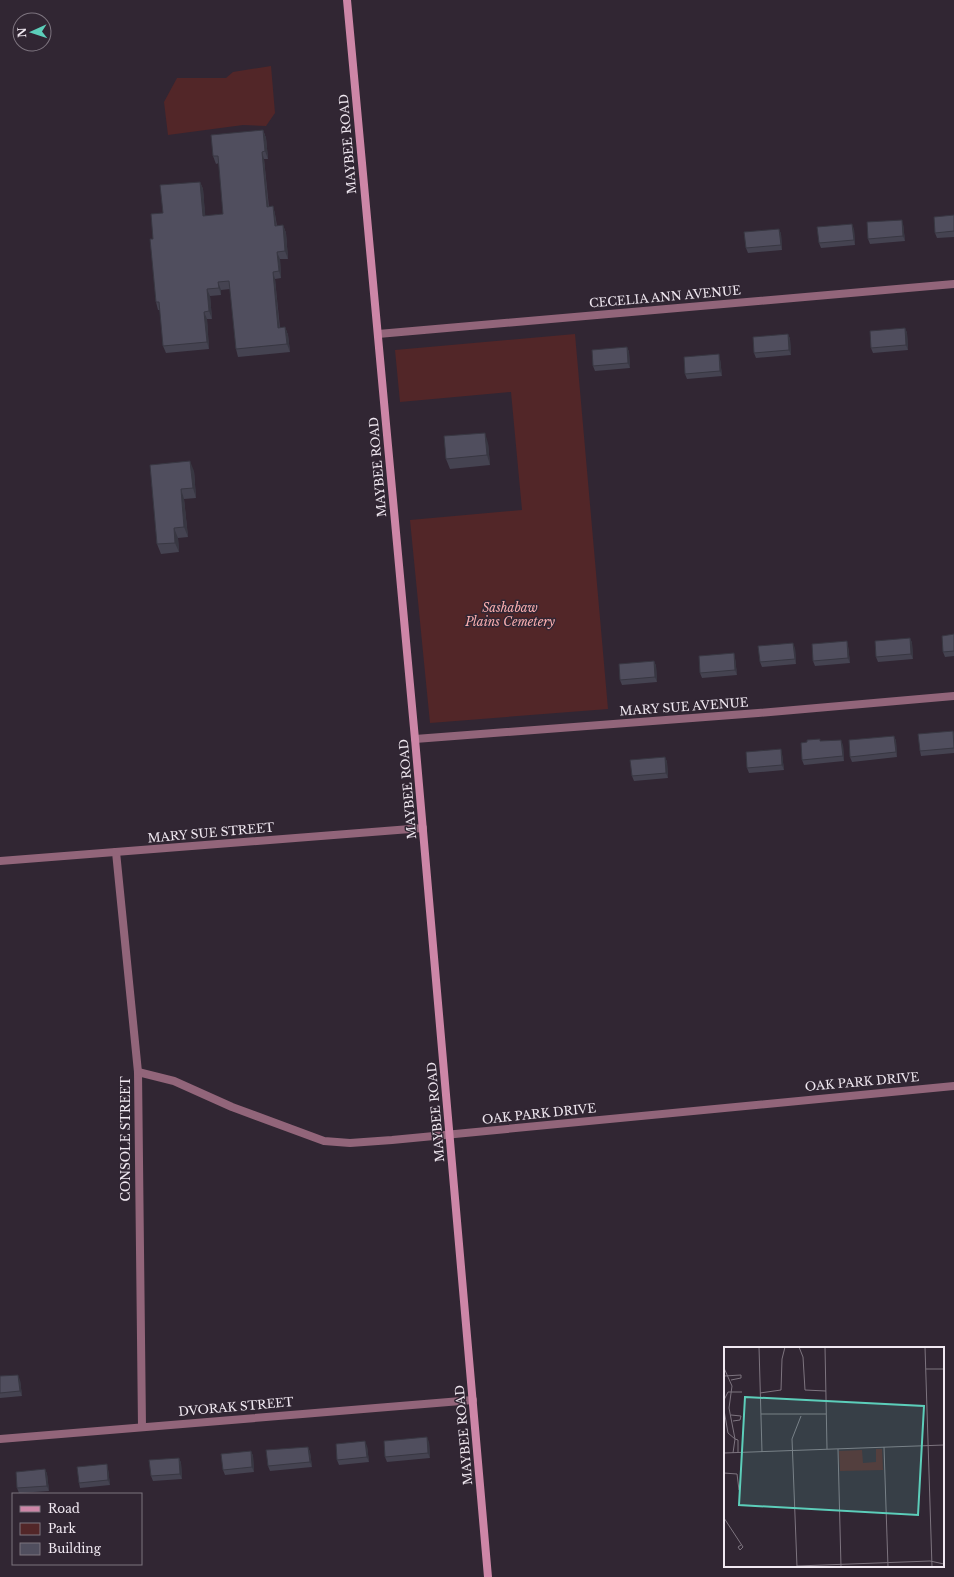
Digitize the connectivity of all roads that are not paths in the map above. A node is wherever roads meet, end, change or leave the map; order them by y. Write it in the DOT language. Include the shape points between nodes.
graph roads {
  1 [pos="347,0"];
  2 [pos="954,284"];
  3 [pos="378,334"];
  4 [pos="954,696"];
  5 [pos="415,739"];
  6 [pos="423,828"];
  7 [pos="116,852"];
  8 [pos="0,861"];
  9 [pos="138,1072"];
  10 [pos="954,1086"];
  11 [pos="450,1134"];
  12 [pos="473,1400"];
  13 [pos="142,1427"];
  14 [pos="0,1439"];
  15 [pos="488,1577"];
  1 -- 3 [label="main road, MAYBEE ROAD"];
  2 -- 3 [label="street, CECELIA ANN AVENUE"];
  3 -- 5 [label="main road, MAYBEE ROAD"];
  4 -- 5 [label="street, MARY SUE AVENUE" via="758,714"];
  5 -- 6 [label="main road, MAYBEE ROAD"];
  6 -- 7 [label="street, MARY SUE STREET"];
  6 -- 11 [label="main road, MAYBEE ROAD"];
  7 -- 8 [label="street, MARY SUE STREET"];
  7 -- 9 [label="street, CONSOLE STREET"];
  9 -- 11 [label="street, OAK PARK DRIVE" via="174,1081 232,1107 324,1141 350,1143"];
  9 -- 13 [label="street, CONSOLE STREET"];
  10 -- 11 [label="street, OAK PARK DRIVE"];
  11 -- 12 [label="main road, MAYBEE ROAD"];
  12 -- 13 [label="street, DVORAK STREET"];
  12 -- 15 [label="main road, MAYBEE ROAD"];
  13 -- 14 [label="street, DVORAK STREET"];
}
